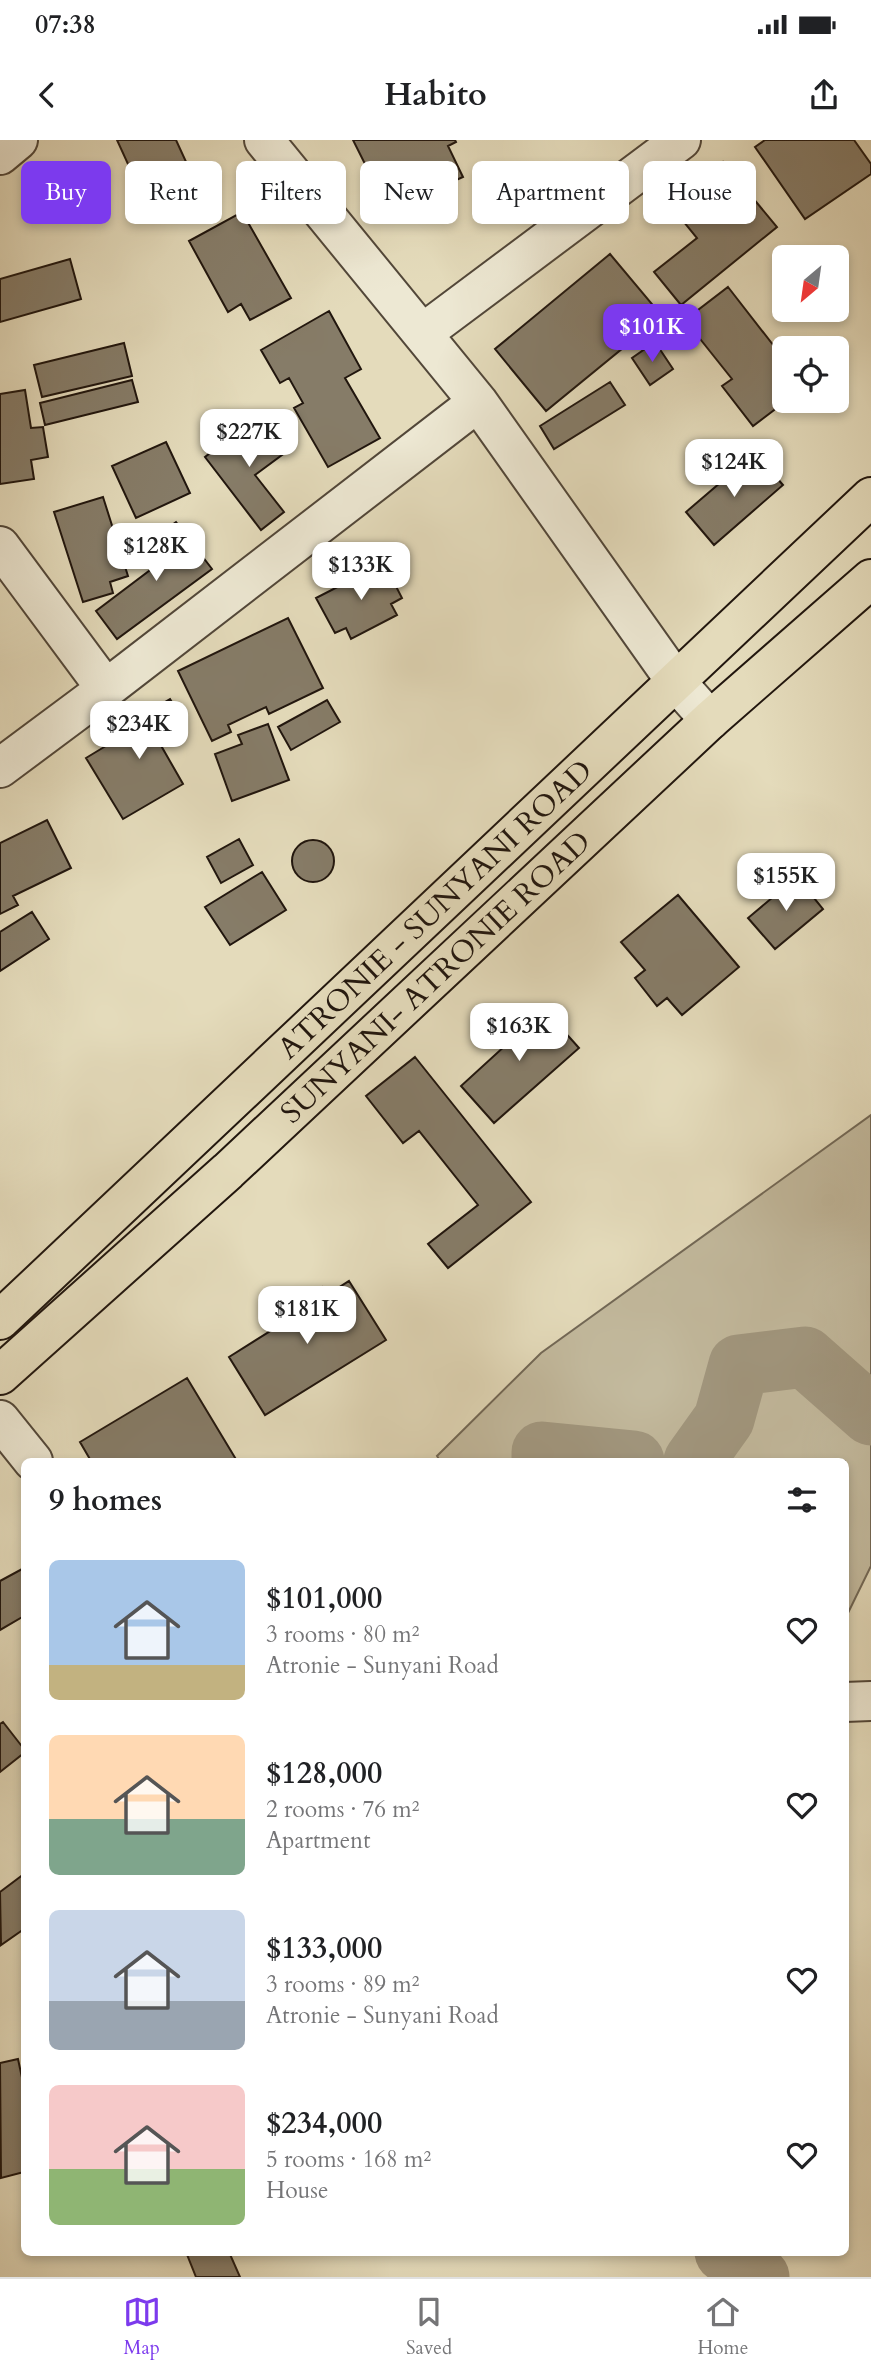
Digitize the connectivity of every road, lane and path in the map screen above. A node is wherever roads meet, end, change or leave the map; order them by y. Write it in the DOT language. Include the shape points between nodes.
graph roads {
  1 [pos="18,140"];
  2 [pos="264,140"];
  3 [pos="681,140"];
  4 [pos="0,155"];
  5 [pos="423,333"];
  6 [pos="478,402"];
  7 [pos="871,497"];
  8 [pos="0,546"];
  9 [pos="871,579"];
  10 [pos="677,683"];
  11 [pos="106,689"];
  12 [pos="710,720"];
  13 [pos="0,768"];
  14 [pos="0,1320"];
  15 [pos="0,1375"];
  16 [pos="0,1420"];
  17 [pos="31,1458"];
  18 [pos="849,1702"];
  19 [pos="871,1702"];
  1 -- 4 [label="street"];
  2 -- 5 [label="street"];
  3 -- 5 [label="street"];
  5 -- 6 [label="street"];
  6 -- 10 [label="street"];
  6 -- 11 [label="street"];
  7 -- 10 [label="highway, ATRONIE - SUNYANI ROAD"];
  8 -- 11 [label="street"];
  9 -- 12 [label="highway, SUNYANI- ATRONIE ROAD"];
  10 -- 12 [label="street"];
  10 -- 14 [label="highway, ATRONIE - SUNYANI ROAD"];
  11 -- 13 [label="street"];
  12 -- 15 [label="highway, SUNYANI- ATRONIE ROAD" via="228,1171"];
  16 -- 17 [label="street"];
  18 -- 19 [label="street"];
}
